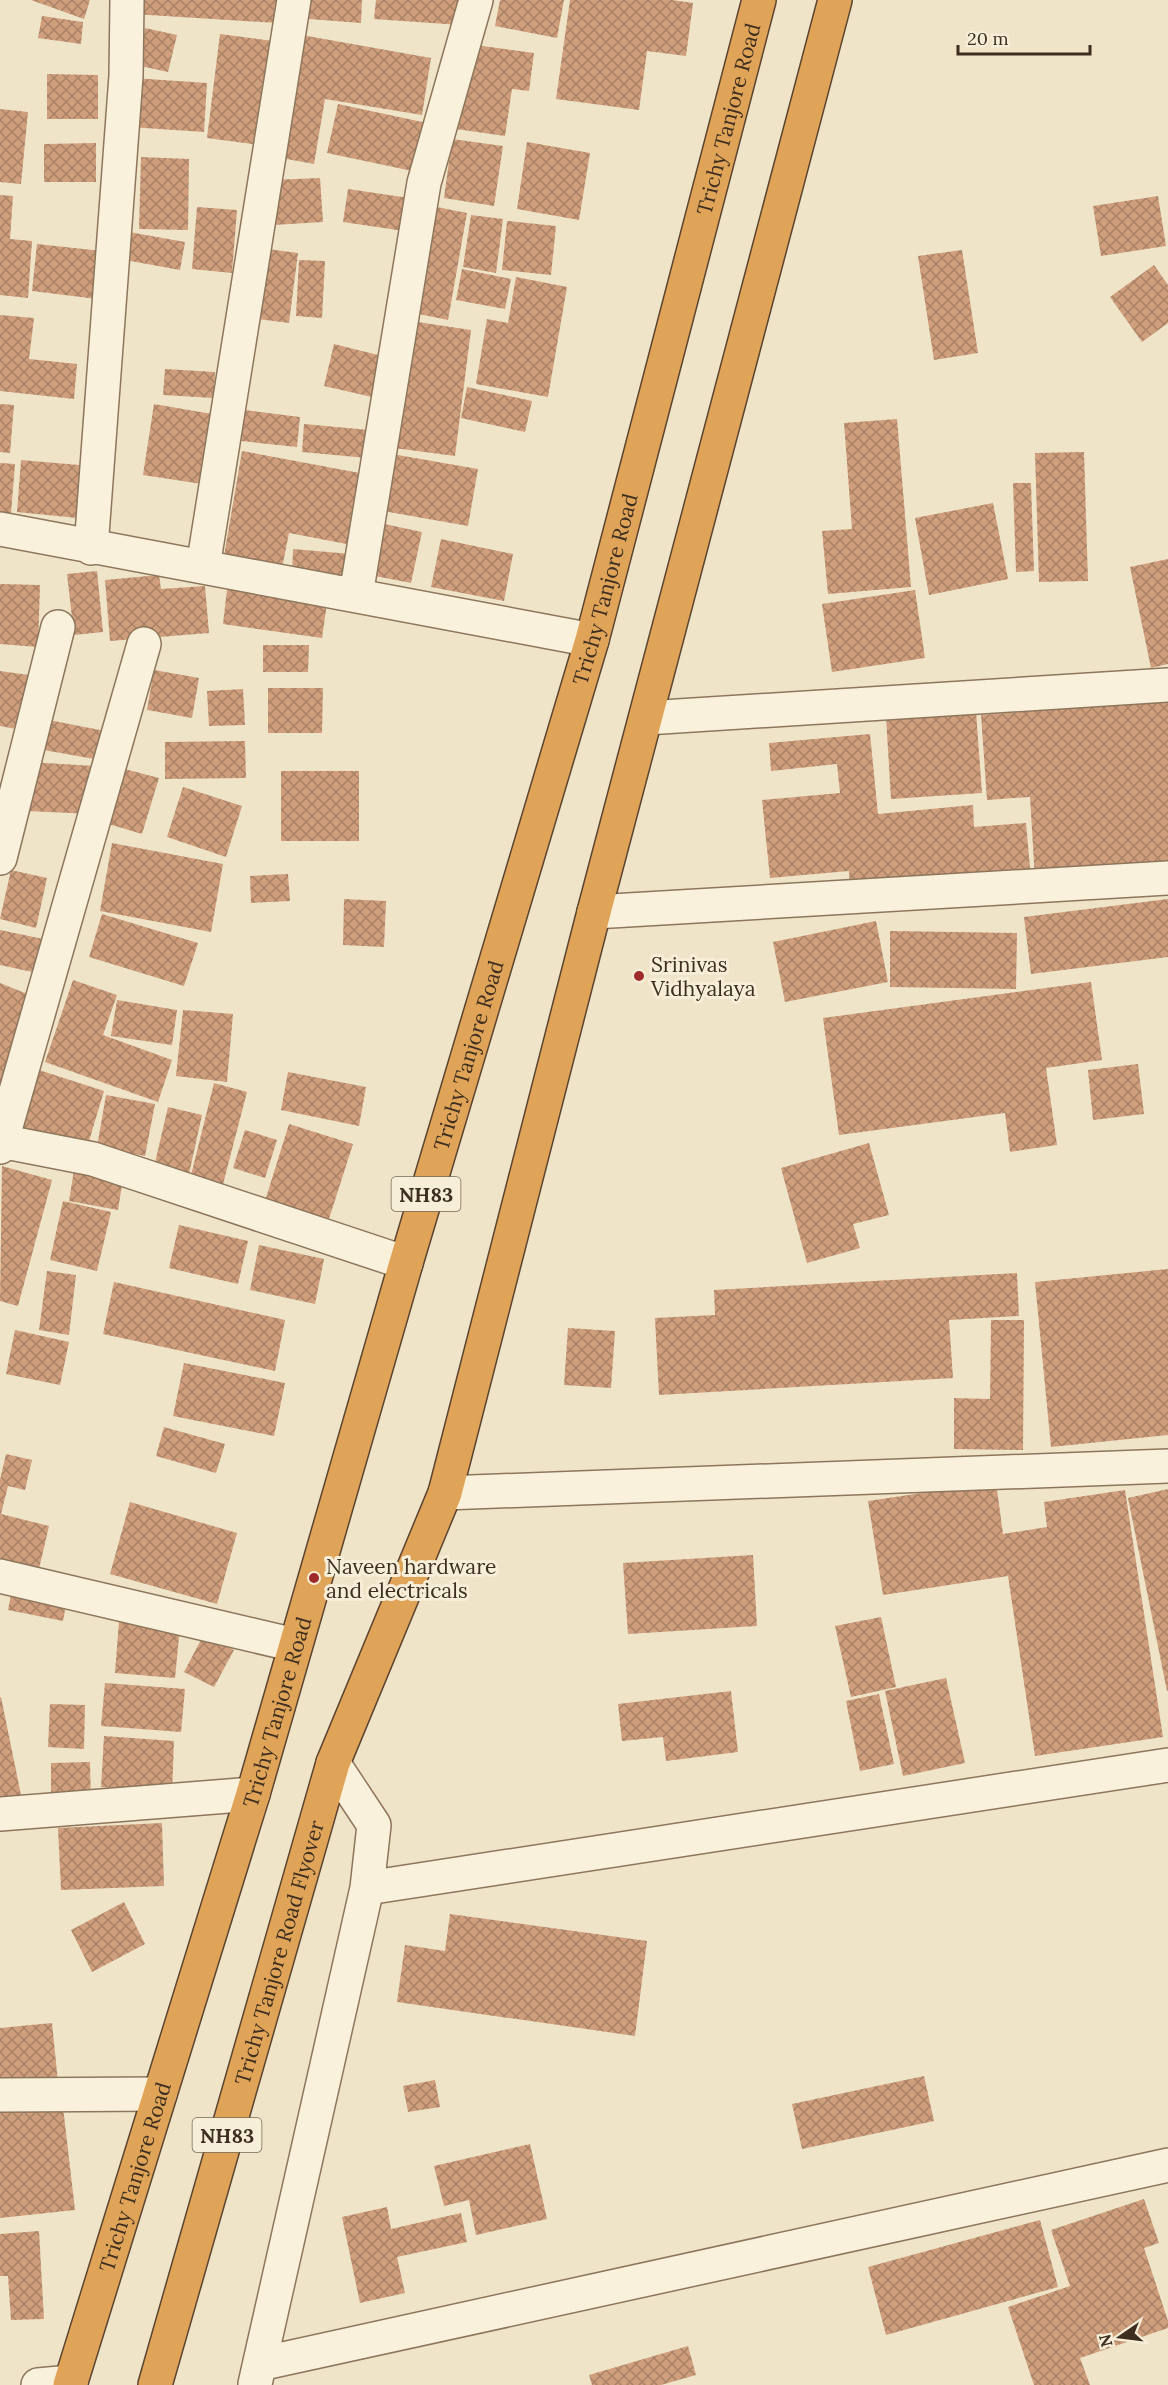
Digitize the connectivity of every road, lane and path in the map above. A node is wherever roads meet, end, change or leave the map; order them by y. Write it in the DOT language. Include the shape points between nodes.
graph roads {
  1 [pos="127,0"];
  2 [pos="294,0"];
  3 [pos="476,0"];
  4 [pos="759,0"];
  5 [pos="835,0"];
  6 [pos="0,529"];
  7 [pos="91,548"];
  8 [pos="203,567"];
  9 [pos="356,595"];
  10 [pos="57,627"];
  11 [pos="592,640"];
  12 [pos="144,644"];
  13 [pos="1168,685"];
  14 [pos="646,717"];
  15 [pos="0,858"];
  16 [pos="1168,878"];
  17 [pos="594,912"];
  18 [pos="1,1143"];
  19 [pos="406,1263"];
  20 [pos="1168,1466"];
  21 [pos="445,1492"];
  22 [pos="0,1576"];
  23 [pos="296,1645"];
  24 [pos="333,1763"];
  25 [pos="1168,1765"];
  26 [pos="253,1794"];
  27 [pos="0,1814"];
  28 [pos="367,1888"];
  29 [pos="160,2094"];
  30 [pos="0,2095"];
  31 [pos="1168,2164"];
  32 [pos="257,2375"];
  33 [pos="70,2383"];
  34 [pos="38,2385"];
  35 [pos="155,2385"];
  1 -- 7 [label="street" via="126,76"];
  2 -- 8 [label="street"];
  3 -- 9 [label="street" via="424,183"];
  4 -- 11 [label="highway, Trichy Tanjore Road / NH83"];
  5 -- 14 [label="highway, NH83"];
  6 -- 7 [label="street"];
  7 -- 8 [label="street"];
  8 -- 9 [label="street"];
  9 -- 11 [label="street"];
  10 -- 15 [label="street"];
  11 -- 19 [label="highway, Trichy Tanjore Road / NH83"];
  12 -- 18 [label="street"];
  13 -- 14 [label="street"];
  14 -- 17 [label="highway, NH83"];
  16 -- 17 [label="street"];
  17 -- 21 [label="highway, NH83"];
  18 -- 19 [label="street" via="93,1158"];
  19 -- 23 [label="highway, Trichy Tanjore Road / NH83"];
  20 -- 21 [label="street"];
  21 -- 24 [label="highway, NH83"];
  22 -- 23 [label="street"];
  23 -- 26 [label="highway, Trichy Tanjore Road / NH83"];
  24 -- 28 [label="street" via="374,1825"];
  24 -- 35 [label="highway, Trichy Tanjore Road Flyover / NH83"];
  25 -- 28 [label="street"];
  26 -- 27 [label="street"];
  26 -- 29 [label="highway, Trichy Tanjore Road / NH83"];
  28 -- 32 [label="street"];
  29 -- 30 [label="street"];
  29 -- 33 [label="highway, Trichy Tanjore Road / NH83"];
  31 -- 32 [label="street"];
  33 -- 34 [label="street"];
}
